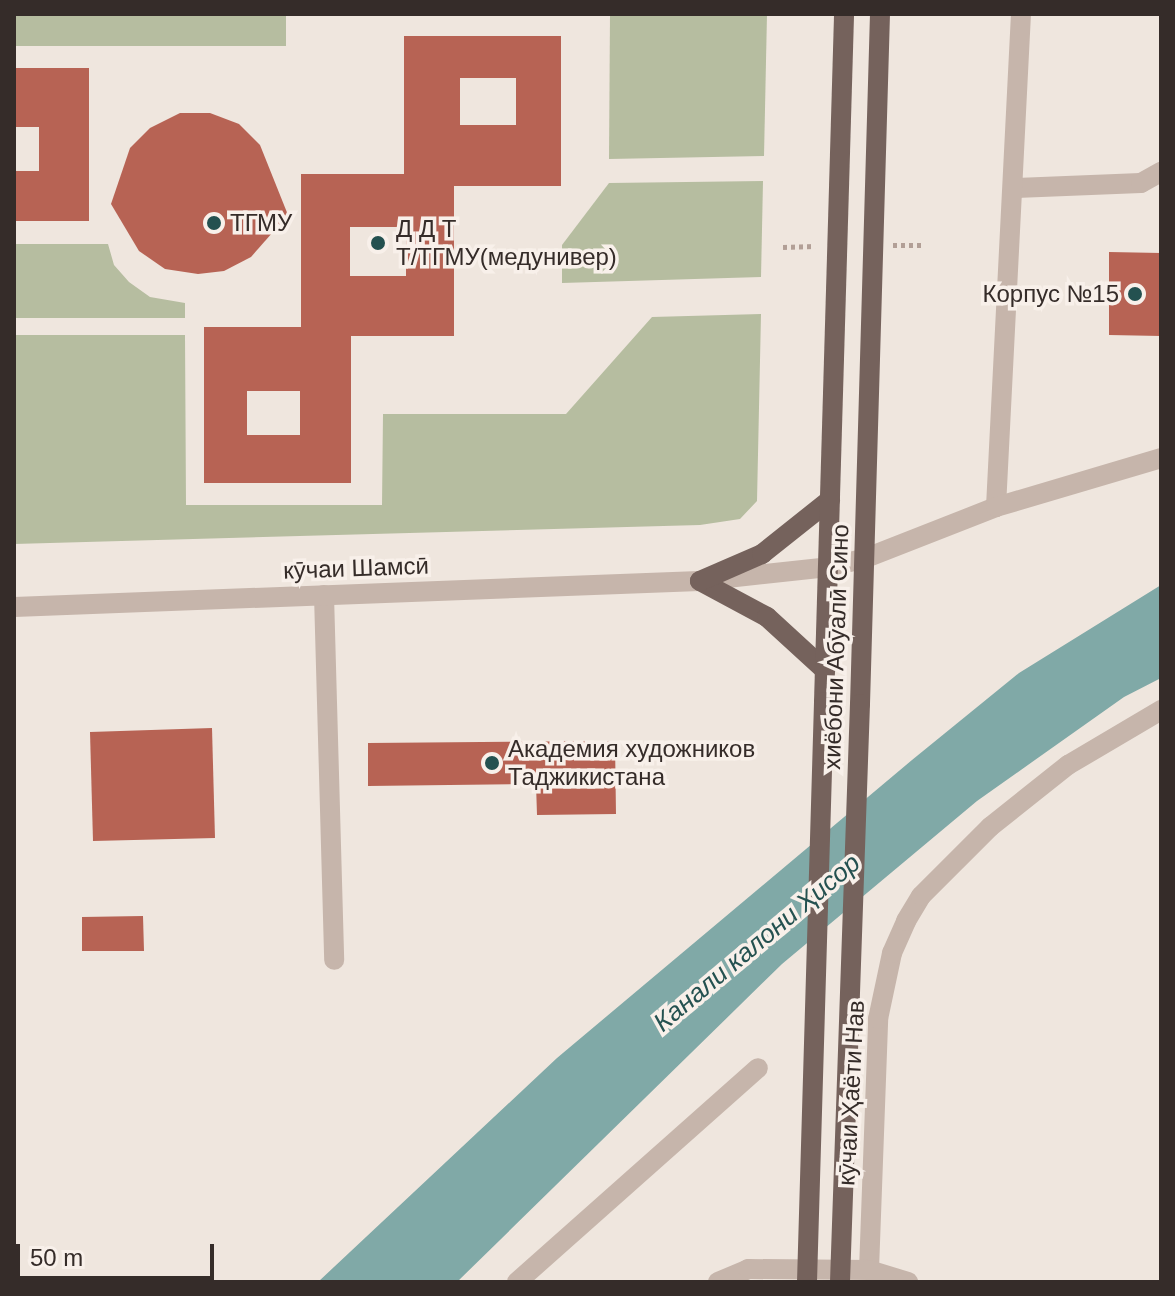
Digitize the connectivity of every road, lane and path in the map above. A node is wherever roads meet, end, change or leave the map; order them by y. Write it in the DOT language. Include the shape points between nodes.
graph roads {
  1 [pos="844,14"];
  2 [pos="880,14"];
  3 [pos="1021,14"];
  4 [pos="1161,172"];
  5 [pos="1016,188"];
  6 [pos="1161,458"];
  7 [pos="830,500"];
  8 [pos="996,507"];
  9 [pos="866,558"];
  10 [pos="828,567"];
  11 [pos="700,581"];
  12 [pos="324,595"];
  13 [pos="14,607"];
  14 [pos="825,670"];
  15 [pos="1161,710"];
  16 [pos="334,960"];
  17 [pos="758,1068"];
  18 [pos="869,1270"];
  19 [pos="517,1282"];
  20 [pos="718,1282"];
  21 [pos="807,1282"];
  22 [pos="840,1282"];
  23 [pos="908,1282"];
  1 -- 7 [label="main road, хиёбони Абӯалӣ Сино"];
  2 -- 9 [label="main road, хиёбони Абӯалӣ Сино"];
  3 -- 5 [label="street"];
  4 -- 5 [label="street" via="1141,183"];
  5 -- 8 [label="street"];
  6 -- 8 [label="street, кӯчаи Шамсӣ"];
  7 -- 10 [label="main road, хиёбони Абӯалӣ Сино"];
  7 -- 11 [label="main road" via="762,554"];
  8 -- 9 [label="street, кӯчаи Шамсӣ"];
  9 -- 10 [label="street, кӯчаи Шамсӣ"];
  9 -- 22 [label="main road, хиёбони Абӯалӣ Сино, bridge"];
  10 -- 11 [label="street, кӯчаи Шамсӣ"];
  10 -- 14 [label="main road, хиёбони Абӯалӣ Сино"];
  11 -- 12 [label="street, кӯчаи Шамсӣ"];
  11 -- 14 [label="main road" via="767,617"];
  12 -- 13 [label="street, кӯчаи Шамсӣ"];
  12 -- 16 [label="street"];
  14 -- 21 [label="main road, хиёбони Абӯалӣ Сино, bridge"];
  15 -- 18 [label="street, кӯчаи Ҳаёти Нав" via="1068,765 990,827 921,896 906,921 892,953 878,1019"];
  17 -- 19 [label="street"];
  18 -- 20 [label="street" via="748,1269"];
  18 -- 23 [label="street"];
}
